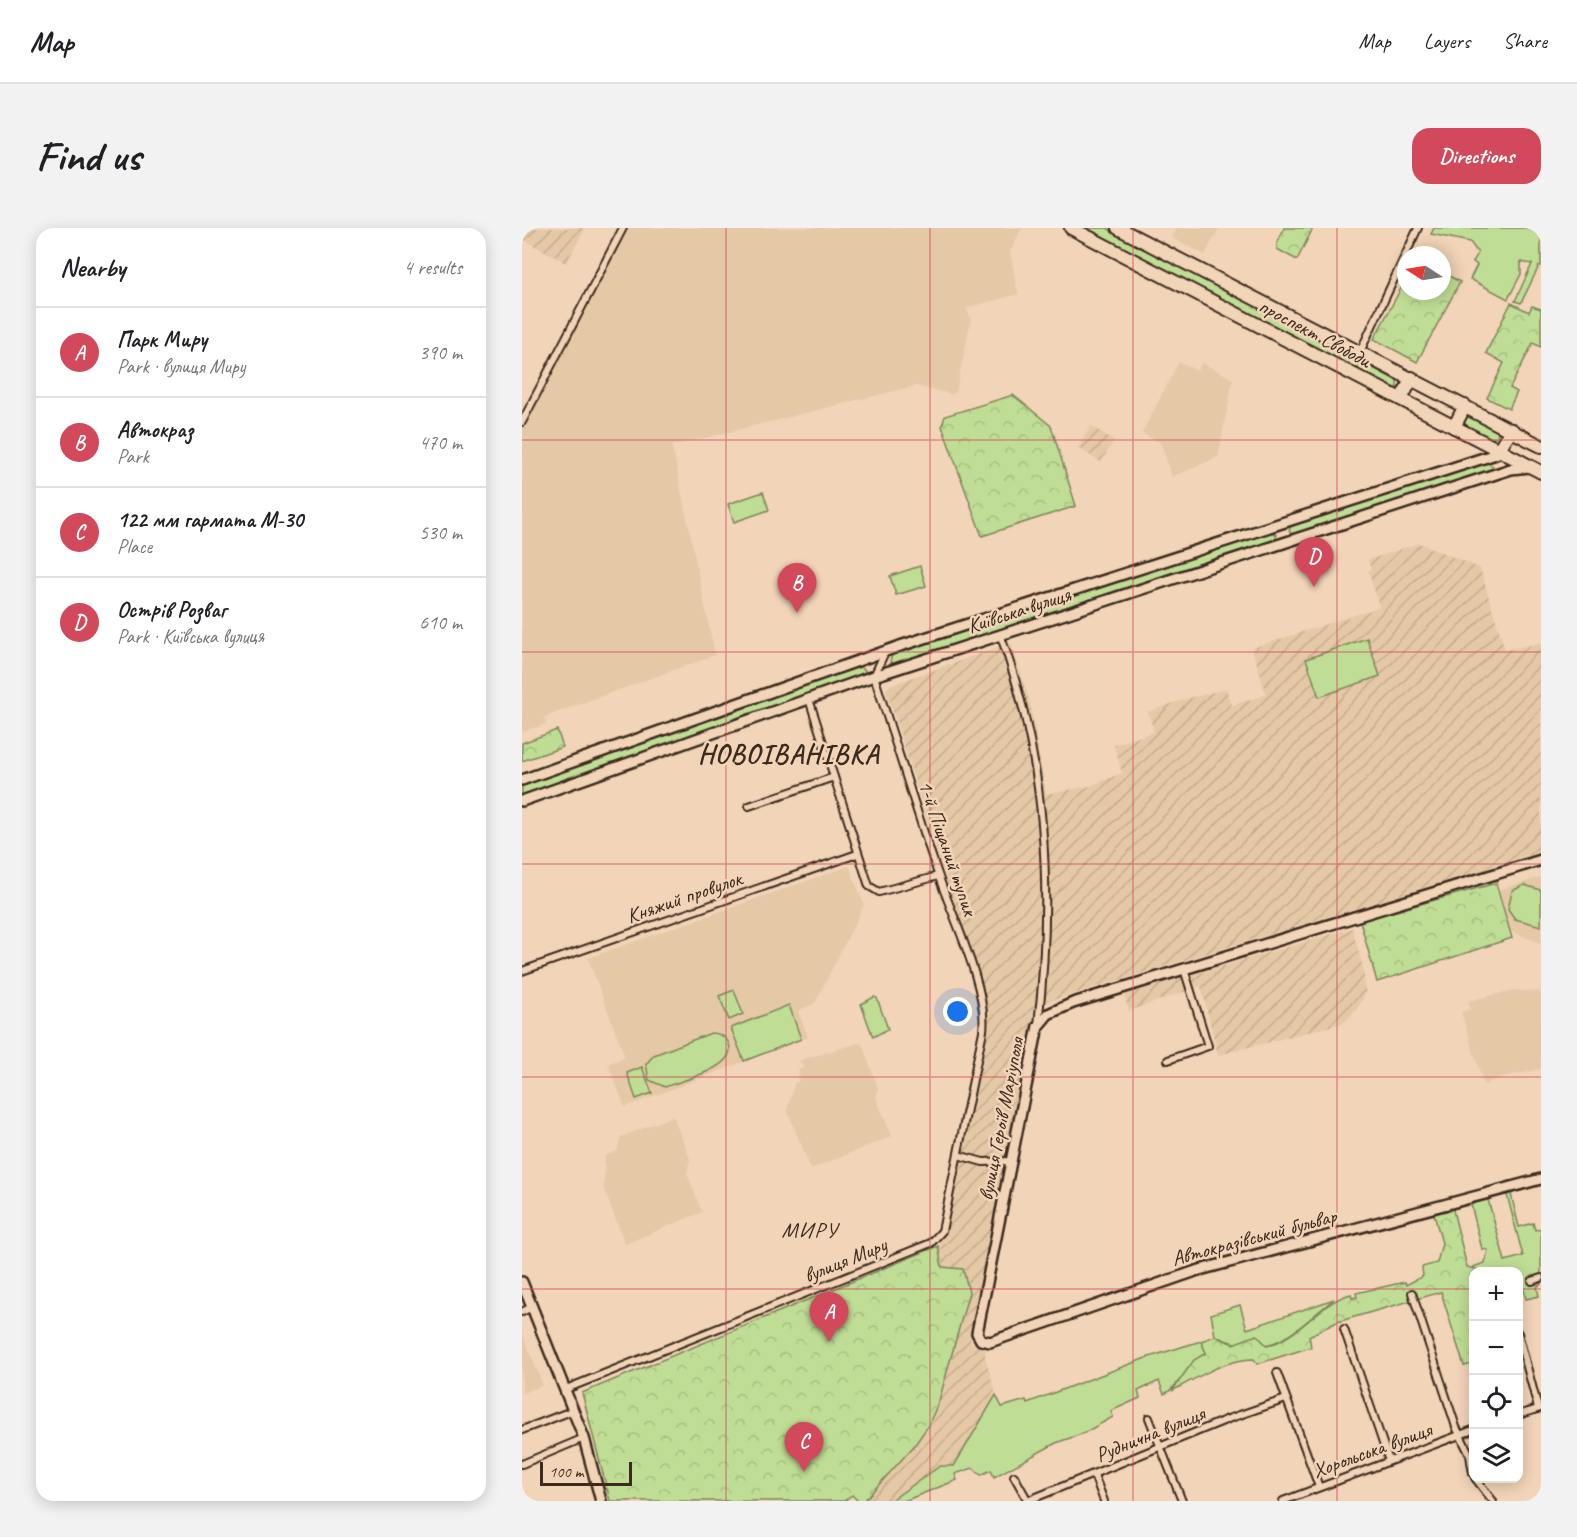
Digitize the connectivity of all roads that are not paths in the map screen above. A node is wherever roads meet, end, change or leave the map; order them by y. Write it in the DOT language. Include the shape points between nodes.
graph roads {
  1 [pos="623,228"];
  2 [pos="1071,228"];
  3 [pos="1118,228"];
  4 [pos="1418,228"];
  5 [pos="1359,353"];
  6 [pos="1349,373"];
  7 [pos="1412,378"];
  8 [pos="1401,399"];
  9 [pos="1465,406"];
  10 [pos="522,422"];
  11 [pos="1454,427"];
  12 [pos="1512,430"];
  13 [pos="1541,446"];
  14 [pos="1498,450"];
  15 [pos="1536,469"];
  16 [pos="1281,523"];
  17 [pos="1287,542"];
  18 [pos="1000,634"];
  19 [pos="885,652"];
  20 [pos="868,658"];
  21 [pos="891,671"];
  22 [pos="874,676"];
  23 [pos="809,699"];
  24 [pos="834,777"];
  25 [pos="522,780"];
  26 [pos="522,801"];
  27 [pos="748,806"];
  28 [pos="857,854"];
  29 [pos="1541,860"];
  30 [pos="938,876"];
  31 [pos="1184,969"];
  32 [pos="522,971"];
  33 [pos="1038,1026"];
  34 [pos="983,1031"];
  35 [pos="1168,1060"];
  36 [pos="958,1155"];
  37 [pos="1011,1161"];
  38 [pos="1541,1179"];
  39 [pos="1541,1278"];
  40 [pos="1532,1281"];
  41 [pos="522,1282"];
  42 [pos="1412,1293"];
  43 [pos="532,1307"];
  44 [pos="522,1312"];
  45 [pos="1344,1329"];
  46 [pos="981,1340"];
  47 [pos="1523,1351"];
  48 [pos="1277,1373"];
  49 [pos="566,1389"];
  50 [pos="1286,1400"];
  51 [pos="1539,1408"];
  52 [pos="574,1410"];
  53 [pos="1523,1413"];
  54 [pos="1149,1418"];
  55 [pos="522,1430"];
  56 [pos="1469,1432"];
  57 [pos="1460,1435"];
  58 [pos="584,1438"];
  59 [pos="1162,1448"];
  60 [pos="1469,1453"];
  61 [pos="1389,1461"];
  62 [pos="522,1464"];
  63 [pos="1094,1475"];
  64 [pos="1014,1476"];
  65 [pos="1478,1483"];
  66 [pos="1319,1487"];
  67 [pos="601,1501"];
  68 [pos="1027,1501"];
  69 [pos="1104,1501"];
  70 [pos="1182,1501"];
  71 [pos="1283,1501"];
  72 [pos="1493,1501"];
  1 -- 10 [label="street"];
  2 -- 6 [label="highway, проспект Свободи"];
  3 -- 5 [label="highway, проспект Свободи"];
  4 -- 5 [label="street"];
  5 -- 6 [label="highway"];
  5 -- 7 [label="highway, проспект Свободи"];
  6 -- 8 [label="highway, проспект Свободи"];
  7 -- 8 [label="highway"];
  7 -- 9 [label="highway, проспект Свободи"];
  8 -- 11 [label="highway, проспект Свободи"];
  9 -- 11 [label="highway"];
  9 -- 12 [label="highway, проспект Свободи"];
  11 -- 14 [label="highway, проспект Свободи"];
  12 -- 13 [label="highway, проспект Свободи"];
  12 -- 14 [label="highway"];
  14 -- 15 [label="highway, проспект Свободи"];
  14 -- 16 [label="main road, Київська вулиця" via="1496,454"];
  15 -- 17 [label="main road, Київська вулиця" via="1511,470"];
  16 -- 17 [label="main road"];
  16 -- 19 [label="main road, Київська вулиця"];
  17 -- 18 [label="main road, Київська вулиця"];
  18 -- 21 [label="main road, Київська вулиця"];
  18 -- 33 [label="street" via="1026,710 1045,827"];
  19 -- 20 [label="main road, Київська вулиця"];
  19 -- 21 [label="main road"];
  19 -- 22 [label="street"];
  20 -- 22 [label="main road"];
  20 -- 25 [label="main road, Київська вулиця"];
  21 -- 22 [label="main road, Київська вулиця"];
  22 -- 23 [label="main road, Київська вулиця"];
  22 -- 30 [label="street, 1-й Піщаний тупик"];
  23 -- 24 [label="street"];
  23 -- 26 [label="main road, Київська вулиця"];
  24 -- 27 [label="street"];
  24 -- 28 [label="street"];
  28 -- 30 [label="street" via="869,886 879,892"];
  28 -- 32 [label="street, Княжий провулок"];
  29 -- 31 [label="main road, вулиця Героїв Маріуполя"];
  30 -- 34 [label="street, 1-й Піщаний тупик" via="979,990"];
  31 -- 33 [label="main road, вулиця Героїв Маріуполя" via="1058,1008"];
  31 -- 35 [label="street" via="1208,1046"];
  33 -- 37 [label="main road, вулиця Героїв Маріуполя"];
  34 -- 36 [label="street, вулиця Миру"];
  36 -- 37 [label="street" via="983,1162"];
  36 -- 49 [label="street, вулиця Миру" via="942,1231 931,1243"];
  37 -- 46 [label="main road, вулиця Героїв Маріуполя" via="977,1327"];
  38 -- 46 [label="main road, Автокразівський бульвар" via="1196,1271 1005,1338"];
  39 -- 40 [label="street"];
  41 -- 43 [label="main road"];
  42 -- 57 [label="street"];
  43 -- 44 [label="street"];
  43 -- 49 [label="main road"];
  45 -- 61 [label="street"];
  47 -- 51 [label="street"];
  48 -- 50 [label="street"];
  49 -- 52 [label="main road"];
  50 -- 59 [label="street, Руднична вулиця" via="1228,1419"];
  50 -- 66 [label="street"];
  51 -- 53 [label="street"];
  52 -- 55 [label="street"];
  52 -- 58 [label="main road"];
  54 -- 59 [label="street"];
  56 -- 57 [label="street, Хорольська вулиця"];
  57 -- 60 [label="street"];
  57 -- 61 [label="street, Хорольська вулиця"];
  58 -- 62 [label="street"];
  58 -- 67 [label="main road"];
  59 -- 63 [label="street, Руднична вулиця"];
  59 -- 70 [label="street"];
  61 -- 66 [label="street, Хорольська вулиця"];
  63 -- 68 [label="street, Руднична вулиця"];
  63 -- 69 [label="street"];
  64 -- 68 [label="street"];
  65 -- 72 [label="street"];
  66 -- 71 [label="street, Хорольська вулиця"];
}
